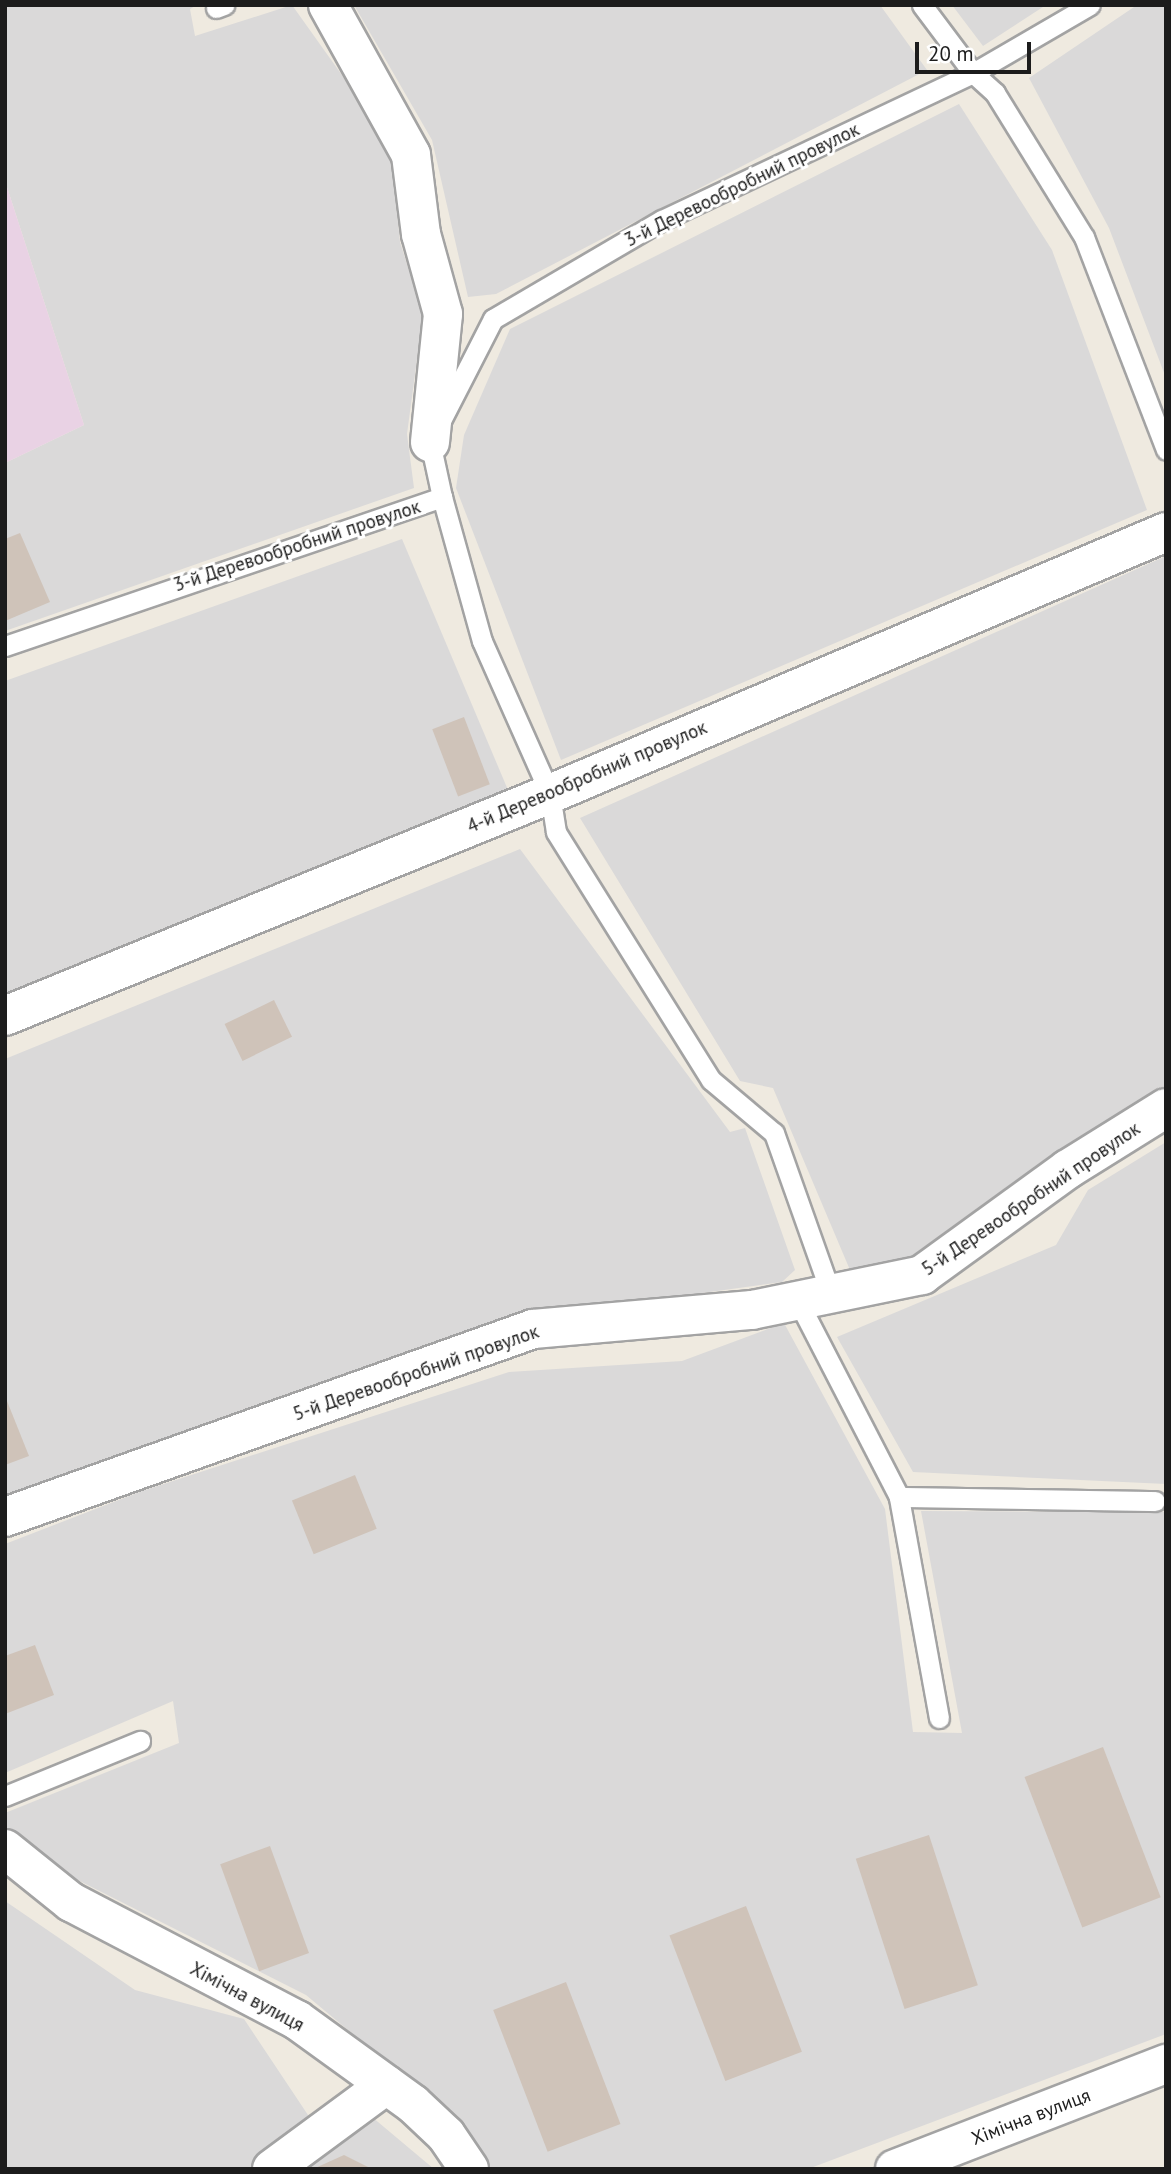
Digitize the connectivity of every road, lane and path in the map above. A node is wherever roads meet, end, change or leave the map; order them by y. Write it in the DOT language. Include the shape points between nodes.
graph roads {
  1 [pos="328,5"];
  2 [pos="922,5"];
  3 [pos="1090,5"];
  4 [pos="973,73"];
  5 [pos="430,442"];
  6 [pos="1166,450"];
  7 [pos="442,497"];
  8 [pos="1166,532"];
  9 [pos="5,646"];
  10 [pos="550,794"];
  11 [pos="5,1016"];
  12 [pos="1166,1108"];
  13 [pos="814,1297"];
  14 [pos="899,1497"];
  15 [pos="1154,1501"];
  16 [pos="5,1517"];
  17 [pos="939,1718"];
  18 [pos="139,1741"];
  19 [pos="5,1797"];
  20 [pos="5,1849"];
  21 [pos="1166,2064"];
  22 [pos="386,2085"];
  23 [pos="272,2169"];
  24 [pos="469,2169"];
  25 [pos="895,2169"];
  1 -- 5 [label="street" via="411,155 421,234 443,314"];
  2 -- 4 [label="lane"];
  3 -- 4 [label="lane, 3-й Деревообробний провулок"];
  4 -- 5 [label="lane, 3-й Деревообробний провулок" via="662,220 493,320"];
  4 -- 6 [label="lane" via="995,93 1084,237"];
  5 -- 7 [label="lane, 3-й Деревообробний провулок"];
  7 -- 9 [label="lane, 3-й Деревообробний провулок"];
  7 -- 10 [label="lane" via="482,641"];
  8 -- 10 [label="street, 4-й Деревообробний провулок"];
  10 -- 11 [label="street, 4-й Деревообробний провулок"];
  10 -- 13 [label="lane" via="556,832 711,1080 774,1133"];
  12 -- 13 [label="street, 5-й Деревообробний провулок" via="1068,1169 922,1276"];
  13 -- 14 [label="lane"];
  13 -- 16 [label="street, 5-й Деревообробний провулок" via="752,1310 533,1329"];
  14 -- 15 [label="lane"];
  14 -- 17 [label="lane"];
  18 -- 19 [label="lane"];
  20 -- 22 [label="street, Хімічна вулиця" via="71,1902 297,2020"];
  21 -- 25 [label="street, Хімічна вулиця"];
  22 -- 23 [label="street"];
  22 -- 24 [label="street, Хімічна вулиця" via="446,2135"];
}
